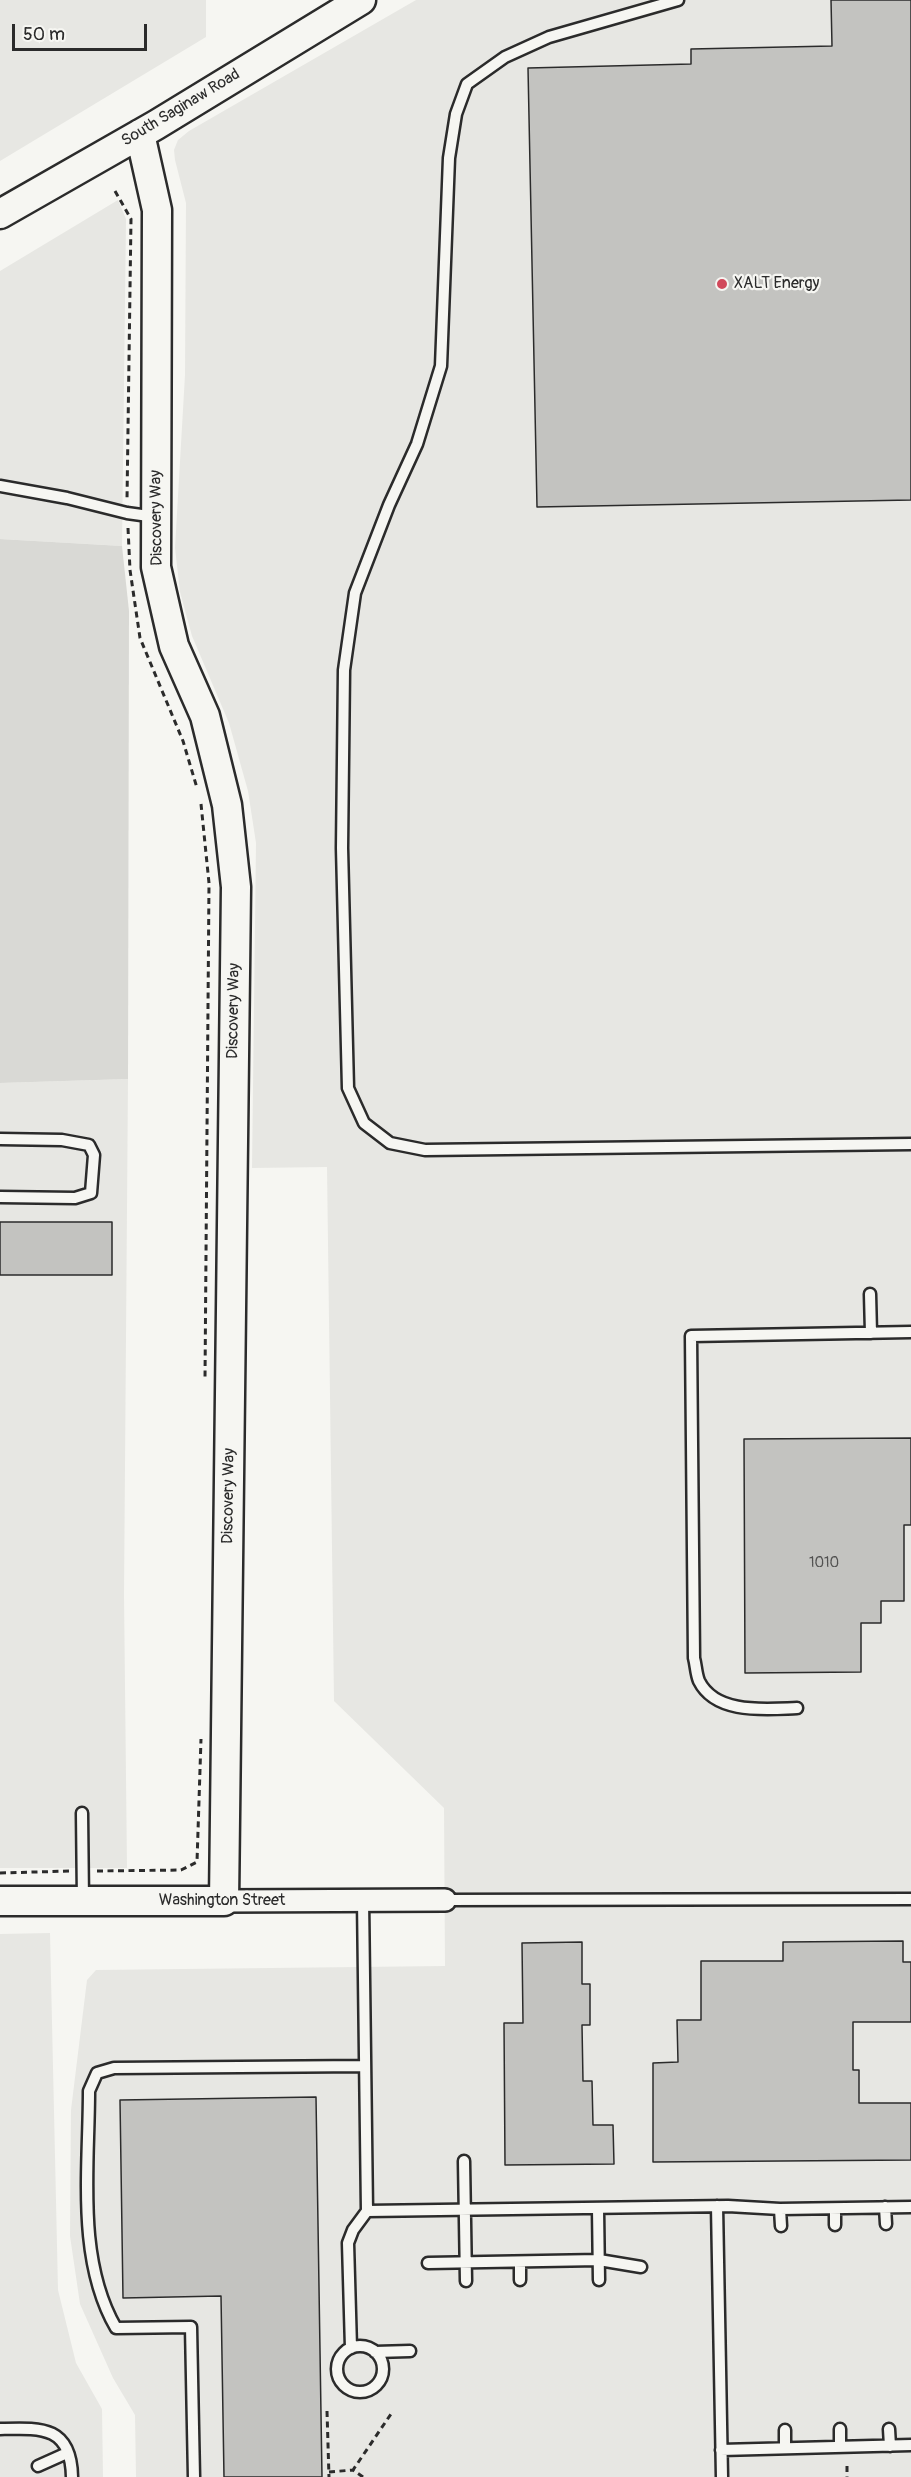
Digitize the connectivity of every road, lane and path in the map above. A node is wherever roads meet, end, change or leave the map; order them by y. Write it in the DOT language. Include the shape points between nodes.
graph roads {
  1 [pos="362,0"];
  2 [pos="678,0"];
  3 [pos="140,134"];
  4 [pos="115,191"];
  5 [pos="0,214"];
  6 [pos="0,486"];
  7 [pos="127,513"];
  8 [pos="156,517"];
  9 [pos="198,790"];
  10 [pos="201,800"];
  11 [pos="0,1139"];
  12 [pos="911,1144"];
  13 [pos="0,1197"];
  14 [pos="870,1294"];
  15 [pos="911,1332"];
  16 [pos="871,1333"];
  17 [pos="205,1380"];
  18 [pos="797,1708"];
  19 [pos="201,1735"];
  20 [pos="82,1813"];
  21 [pos="83,1871"];
  22 [pos="0,1873"];
  23 [pos="363,1899"];
  24 [pos="911,1899"];
  25 [pos="445,1900"];
  26 [pos="0,1901"];
  27 [pos="83,1901"];
  28 [pos="224,1901"];
  29 [pos="365,2067"];
  30 [pos="464,2161"];
  31 [pos="717,2206"];
  32 [pos="885,2207"];
  33 [pos="911,2207"];
  34 [pos="465,2209"];
  35 [pos="598,2209"];
  36 [pos="835,2209"];
  37 [pos="780,2210"];
  38 [pos="367,2211"];
  39 [pos="886,2224"];
  40 [pos="835,2225"];
  41 [pos="781,2226"];
  42 [pos="599,2260"];
  43 [pos="520,2262"];
  44 [pos="428,2263"];
  45 [pos="466,2264"];
  46 [pos="641,2266"];
  47 [pos="520,2280"];
  48 [pos="599,2280"];
  49 [pos="466,2281"];
  50 [pos="351,2348"];
  51 [pos="410,2351"];
  52 [pos="375,2352"];
  53 [pos="327,2411"];
  54 [pos="393,2411"];
  55 [pos="889,2428"];
  56 [pos="0,2429"];
  57 [pos="840,2429"];
  58 [pos="784,2430"];
  59 [pos="911,2445"];
  60 [pos="890,2446"];
  61 [pos="840,2447"];
  62 [pos="785,2448"];
  63 [pos="721,2450"];
  64 [pos="67,2453"];
  65 [pos="38,2466"];
  66 [pos="847,2466"];
  67 [pos="353,2470"];
  68 [pos="329,2475"];
  69 [pos="72,2477"];
  70 [pos="194,2477"];
  71 [pos="363,2477"];
  72 [pos="722,2477"];
  73 [pos="847,2477"];
  1 -- 3 [label="street, South Saginaw Road"];
  2 -- 12 [label="lane" via="549,37 505,57 467,84 456,114 449,158 441,366 417,444 355,593 344,670 342,848 348,1088 364,1123 390,1143 425,1150"];
  3 -- 5 [label="street, South Saginaw Road"];
  3 -- 8 [label="street, Discovery Way" via="157,210"];
  4 -- 7 [label="path" via="131,219"];
  6 -- 7 [label="lane"];
  7 -- 8 [label="lane"];
  7 -- 9 [label="path" via="140,638 183,741"];
  8 -- 28 [label="street, Discovery Way" via="156,567 174,646 205,716 219,772 227,805 236,887"];
  10 -- 17 [label="path" via="209,883"];
  11 -- 13 [label="lane" via="89,1144 94,1155 91,1192 75,1198"];
  14 -- 16 [label="lane"];
  15 -- 16 [label="lane"];
  16 -- 18 [label="lane" via="691,1336 694,1658 699,1680 710,1696 744,1708"];
  19 -- 21 [label="path" via="197,1862 181,1870"];
  20 -- 21 [label="lane"];
  21 -- 22 [label="path"];
  21 -- 27 [label="lane"];
  23 -- 25 [label="street, Washington Street"];
  23 -- 28 [label="street, Washington Street"];
  23 -- 29 [label="lane"];
  24 -- 25 [label="lane"];
  26 -- 27 [label="street, Washington Street"];
  27 -- 28 [label="street, Washington Street"];
  29 -- 38 [label="lane"];
  29 -- 70 [label="lane" via="114,2068 97,2073 89,2091 89,2237 103,2306 116,2328 191,2327"];
  30 -- 34 [label="lane"];
  31 -- 35 [label="lane"];
  31 -- 37 [label="lane"];
  31 -- 63 [label="lane"];
  32 -- 33 [label="lane"];
  32 -- 36 [label="lane"];
  32 -- 39 [label="lane"];
  34 -- 35 [label="lane"];
  34 -- 38 [label="lane"];
  34 -- 45 [label="lane"];
  35 -- 42 [label="lane"];
  36 -- 37 [label="lane"];
  36 -- 40 [label="lane"];
  37 -- 41 [label="lane"];
  38 -- 50 [label="lane" via="348,2243"];
  42 -- 43 [label="lane"];
  42 -- 46 [label="lane"];
  42 -- 48 [label="lane"];
  43 -- 45 [label="lane"];
  43 -- 47 [label="lane"];
  44 -- 45 [label="lane"];
  45 -- 49 [label="lane"];
  50 -- 52 [label="lane" via="365,2346"];
  50 -- 52 [label="lane" via="342,2355 337,2371 346,2387 356,2391 366,2391 380,2380 382,2363"];
  51 -- 52 [label="lane"];
  53 -- 68 [label="path"];
  54 -- 67 [label="path"];
  55 -- 60 [label="lane"];
  56 -- 64 [label="lane" via="40,2428 53,2433"];
  57 -- 61 [label="lane"];
  58 -- 62 [label="lane"];
  59 -- 60 [label="lane"];
  60 -- 61 [label="lane"];
  61 -- 62 [label="lane"];
  62 -- 63 [label="lane"];
  63 -- 72 [label="lane"];
  64 -- 65 [label="lane"];
  64 -- 69 [label="lane"];
  66 -- 73 [label="path"];
  67 -- 68 [label="path"];
  67 -- 71 [label="path"];
}
